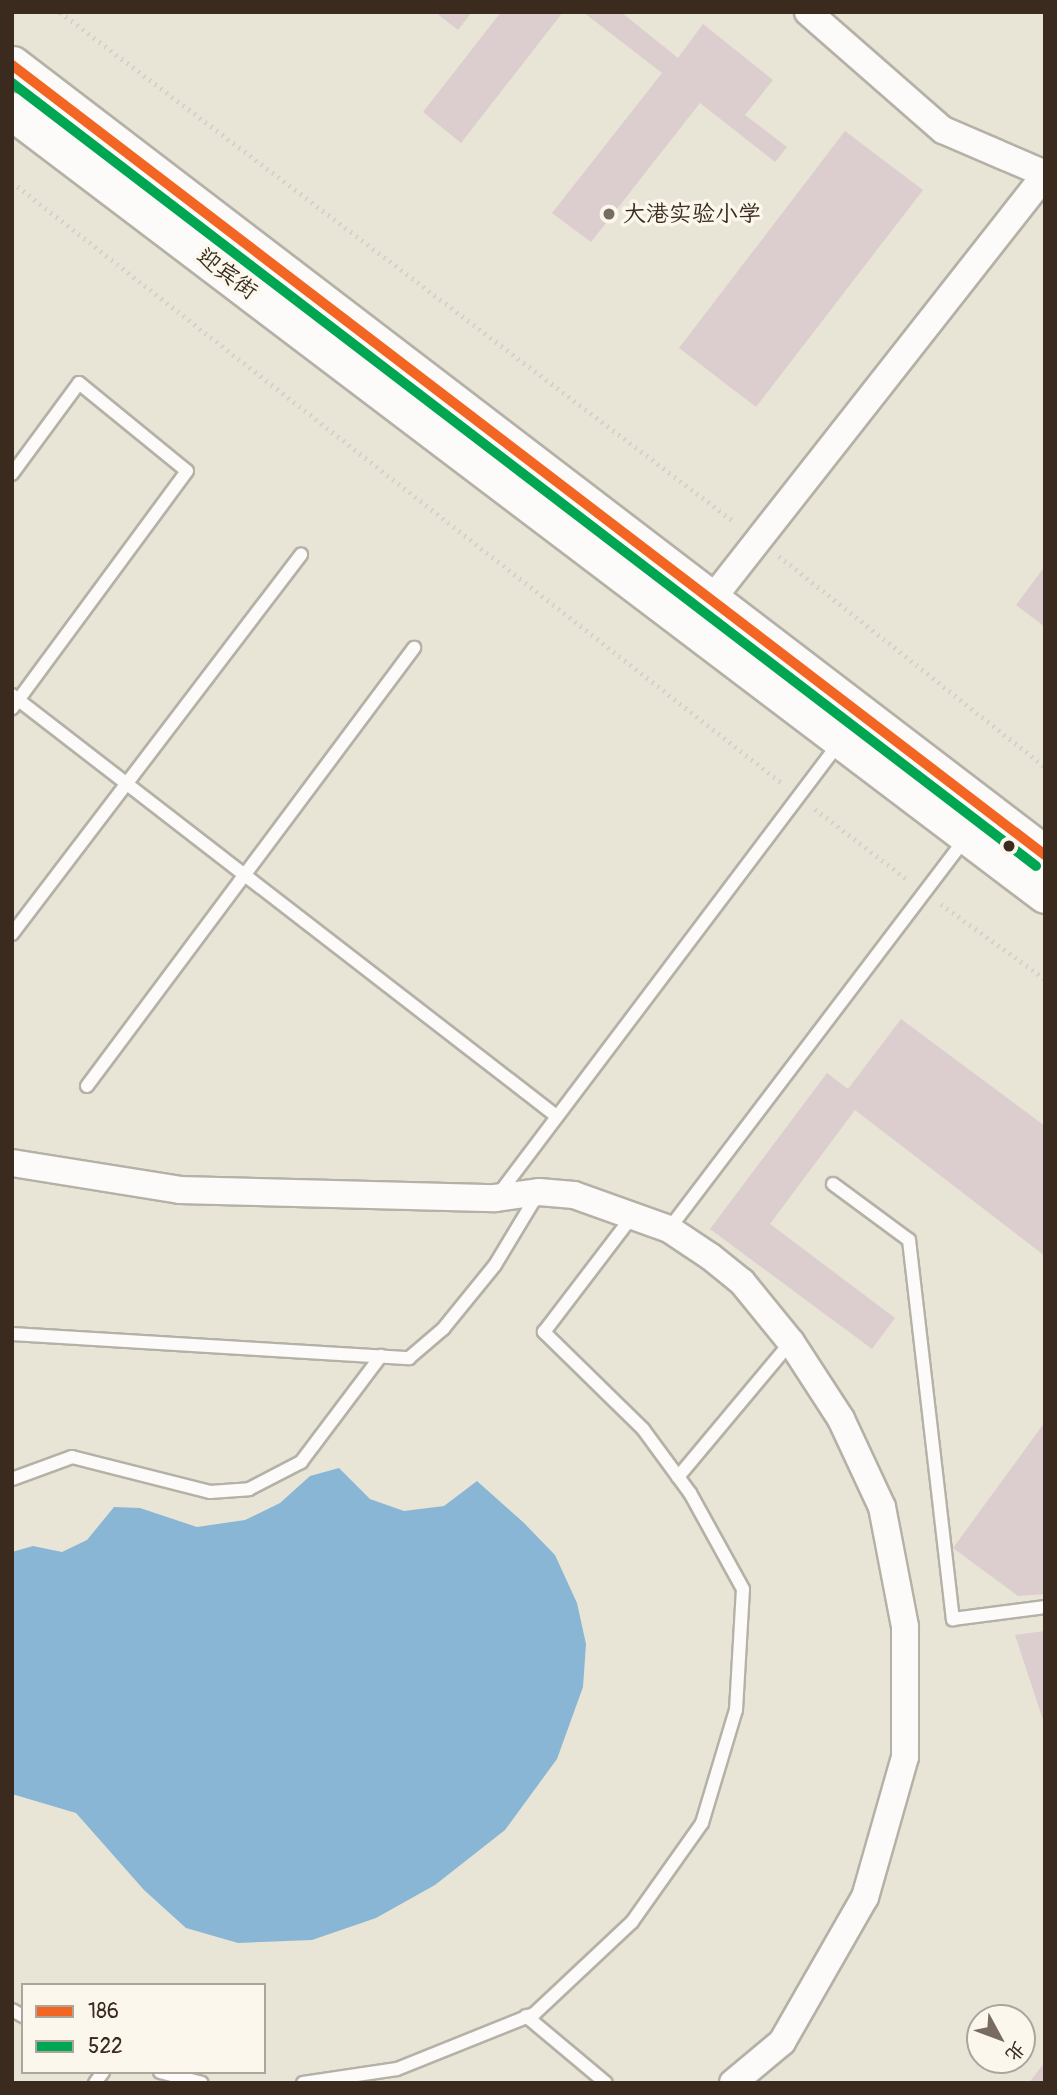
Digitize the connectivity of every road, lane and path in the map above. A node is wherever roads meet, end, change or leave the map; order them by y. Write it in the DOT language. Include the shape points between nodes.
graph roads {
  1 [pos="60,12"];
  2 [pos="808,12"];
  3 [pos="12,65"];
  4 [pos="12,111"];
  5 [pos="1045,175"];
  6 [pos="12,182"];
  7 [pos="12,474"];
  8 [pos="760,541"];
  9 [pos="301,555"];
  10 [pos="701,613"];
  11 [pos="414,648"];
  12 [pos="14,701"];
  13 [pos="842,740"];
  14 [pos="1045,767"];
  15 [pos="129,784"];
  16 [pos="798,796"];
  17 [pos="968,835"];
  18 [pos="1045,855"];
  19 [pos="246,873"];
  20 [pos="925,892"];
  21 [pos="1045,894"];
  22 [pos="12,934"];
  23 [pos="1045,979"];
  24 [pos="87,1086"];
  25 [pos="555,1115"];
  26 [pos="12,1163"];
  27 [pos="833,1184"];
  28 [pos="539,1192"];
  29 [pos="495,1198"];
  30 [pos="634,1214"];
  31 [pos="669,1229"];
  32 [pos="12,1334"];
  33 [pos="791,1342"];
  34 [pos="381,1356"];
  35 [pos="678,1477"];
  36 [pos="12,1479"];
  37 [pos="1045,1606"];
  38 [pos="526,2016"];
  39 [pos="168,2074"];
  40 [pos="202,2083"];
  41 [pos="303,2083"];
  42 [pos="606,2083"];
  43 [pos="733,2083"];
  1 -- 8 [label="path"];
  2 -- 5 [label="street" via="943,130"];
  3 -- 10 [label="main road, 迎宾街"];
  4 -- 10 [label="main road, 迎宾街"];
  5 -- 8 [label="street"];
  6 -- 16 [label="path"];
  7 -- 12 [label="lane" via="79,383 187,471"];
  8 -- 10 [label="street"];
  8 -- 14 [label="path"];
  9 -- 15 [label="lane"];
  10 -- 13 [label="main road, 迎宾街"];
  10 -- 18 [label="main road, 迎宾街"];
  11 -- 19 [label="lane"];
  12 -- 15 [label="lane"];
  13 -- 16 [label="lane"];
  13 -- 17 [label="main road, 迎宾街"];
  15 -- 19 [label="lane"];
  15 -- 22 [label="lane"];
  16 -- 20 [label="path"];
  16 -- 25 [label="lane"];
  17 -- 20 [label="lane"];
  17 -- 21 [label="main road, 迎宾街"];
  19 -- 24 [label="lane"];
  19 -- 25 [label="lane"];
  20 -- 23 [label="path"];
  20 -- 31 [label="lane"];
  25 -- 29 [label="lane"];
  26 -- 29 [label="street" via="180,1189"];
  27 -- 37 [label="lane" via="909,1240 953,1619"];
  28 -- 29 [label="street"];
  28 -- 30 [label="street" via="574,1195"];
  28 -- 34 [label="lane" via="495,1265 443,1329 409,1358"];
  30 -- 31 [label="street"];
  30 -- 35 [label="lane" via="544,1332 643,1429"];
  31 -- 33 [label="street" via="742,1282"];
  32 -- 34 [label="lane"];
  33 -- 35 [label="lane"];
  33 -- 43 [label="street" via="841,1419 882,1507 905,1627 905,1757 865,1897 782,2042"];
  34 -- 36 [label="lane" via="301,1462 248,1489 210,1492 72,1457"];
  35 -- 38 [label="lane" via="743,1589 736,1710 702,1823 632,1923"];
  38 -- 41 [label="lane" via="397,2069"];
  38 -- 42 [label="lane"];
  39 -- 40 [label="lane"];
}
